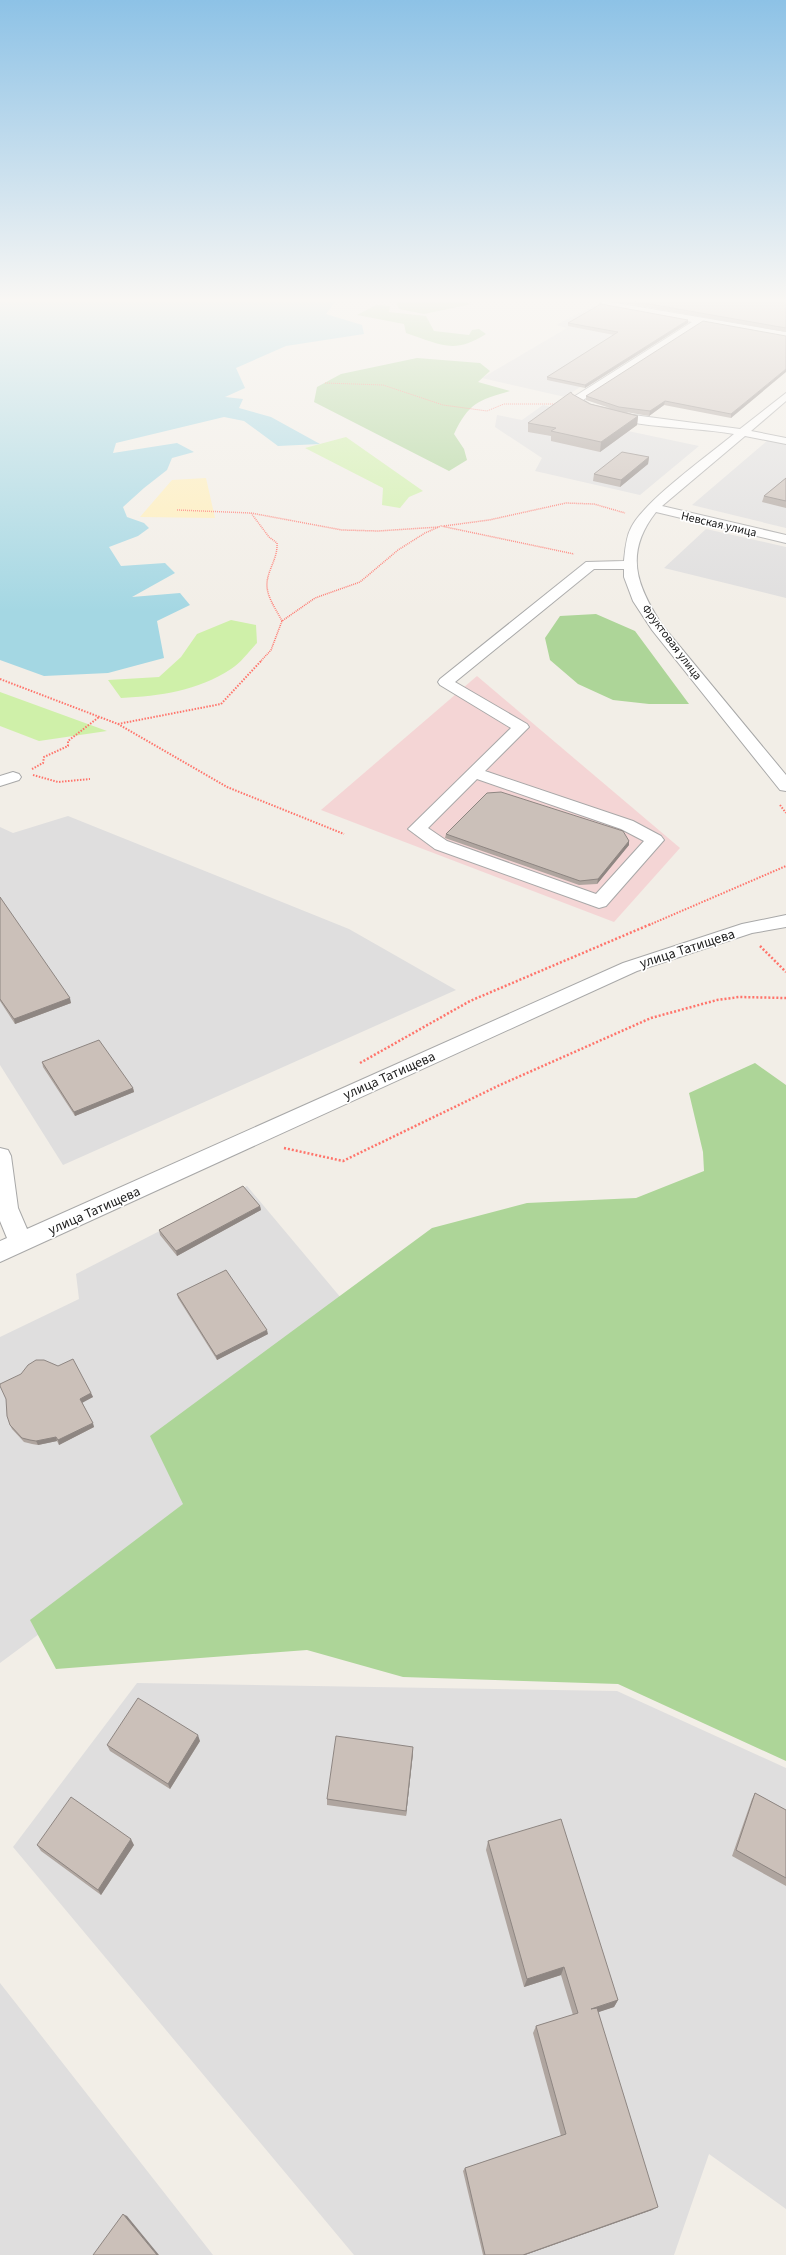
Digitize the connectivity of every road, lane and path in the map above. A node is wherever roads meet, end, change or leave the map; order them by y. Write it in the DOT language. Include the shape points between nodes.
graph roads {
  1 [pos="437,403"];
  2 [pos="560,403"];
  3 [pos="580,403"];
  4 [pos="777,403"];
  5 [pos="647,413"];
  6 [pos="705,426"];
  7 [pos="742,433"];
  8 [pos="786,441"];
  9 [pos="653,508"];
  10 [pos="177,510"];
  11 [pos="252,513"];
  12 [pos="626,513"];
  13 [pos="441,526"];
  14 [pos="786,540"];
  15 [pos="602,565"];
  16 [pos="631,565"];
  17 [pos="282,621"];
  18 [pos="0,678"];
  19 [pos="100,717"];
  20 [pos="118,724"];
  21 [pos="474,773"];
  22 [pos="14,776"];
  23 [pos="90,779"];
  24 [pos="786,786"];
  25 [pos="344,834"];
  26 [pos="786,866"];
  27 [pos="786,921"];
  28 [pos="745,929"];
  29 [pos="786,972"];
  30 [pos="786,998"];
  31 [pos="358,1064"];
  32 [pos="282,1148"];
  33 [pos="0,1156"];
  34 [pos="21,1243"];
  35 [pos="0,1252"];
  1 -- 2 [label="path" via="487,411 504,404"];
  3 -- 6 [label="street" via="601,411 647,420"];
  4 -- 7 [label="street, Фруктовая улица"];
  5 -- 6 [label="street"];
  6 -- 7 [label="street"];
  7 -- 8 [label="street"];
  7 -- 9 [label="street, Фруктовая улица"];
  9 -- 14 [label="street, Невская улица"];
  9 -- 16 [label="street, Фруктовая улица" via="637,528 631,552"];
  10 -- 11 [label="path"];
  11 -- 13 [label="path" via="342,530 378,531"];
  11 -- 17 [label="path" via="269,537 277,543 278,551 267,584 269,595"];
  12 -- 13 [label="path" via="594,504 566,503 489,520"];
  13 -- 15 [label="path" via="572,553"];
  13 -- 17 [label="path" via="398,550 360,582 315,598"];
  15 -- 16 [label="street"];
  15 -- 21 [label="street" via="591,565 445,682 521,727"];
  16 -- 24 [label="street, Фруктовая улица" via="631,577 640,601 657,627"];
  17 -- 20 [label="path" via="271,650 221,704 202,710"];
  18 -- 19 [label="path"];
  19 -- 20 [label="path"];
  19 -- 22 [label="path" via="68,741 68,746 44,757 43,764"];
  20 -- 25 [label="path" via="227,787"];
  21 -- 21 [label="street" via="627,825 655,840 599,902 441,845 417,829"];
  22 -- 23 [label="path" via="58,782"];
  26 -- 31 [label="path" via="470,1001"];
  27 -- 28 [label="street, улица Татищева"];
  28 -- 29 [label="path"];
  28 -- 34 [label="street, улица Татищева" via="630,967"];
  30 -- 32 [label="path" via="739,997 717,1000 651,1018 343,1160"];
  33 -- 34 [label="street" via="6,1208"];
  34 -- 35 [label="street, улица Татищева"];
}
